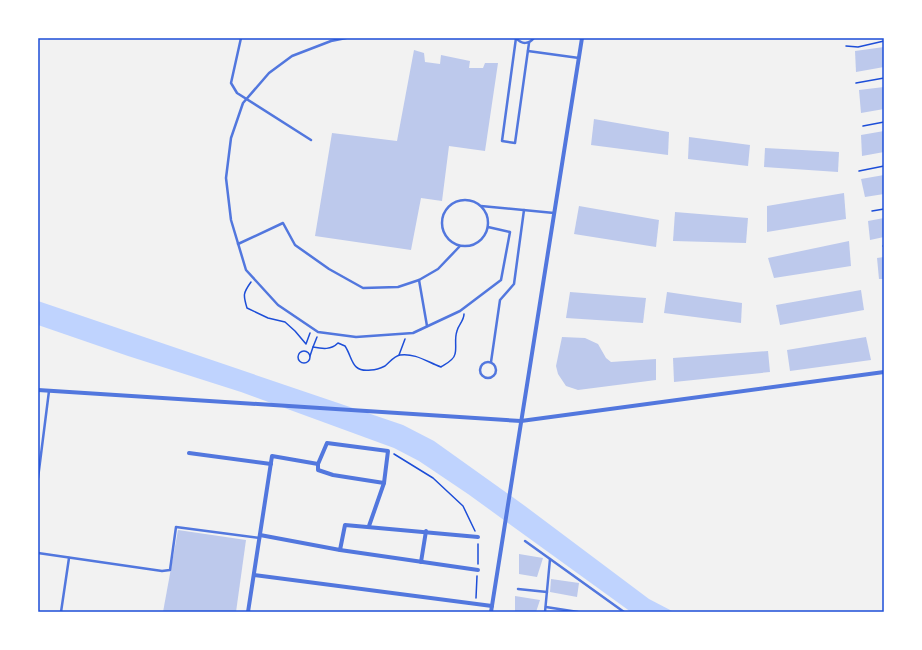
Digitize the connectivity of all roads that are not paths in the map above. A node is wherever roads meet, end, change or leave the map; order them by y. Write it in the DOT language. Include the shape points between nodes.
graph roads {
  1 [pos="240,38"];
  2 [pos="346,38"];
  3 [pos="516,38"];
  4 [pos="534,38"];
  5 [pos="582,38"];
  6 [pos="529,43"];
  7 [pos="528,51"];
  8 [pos="579,58"];
  9 [pos="247,99"];
  10 [pos="311,140"];
  11 [pos="481,206"];
  12 [pos="524,210"];
  13 [pos="554,213"];
  14 [pos="488,227"];
  15 [pos="238,244"];
  16 [pos="460,246"];
  17 [pos="419,280"];
  18 [pos="428,326"];
  19 [pos="491,362"];
  20 [pos="884,372"];
  21 [pos="38,390"];
  22 [pos="49,391"];
  23 [pos="521,421"];
  24 [pos="189,453"];
  25 [pos="271,464"];
  26 [pos="318,464"];
  27 [pos="38,478"];
  28 [pos="384,483"];
  29 [pos="369,526"];
  30 [pos="426,531"];
  31 [pos="260,537"];
  32 [pos="478,537"];
  33 [pos="525,541"];
  34 [pos="340,550"];
  35 [pos="38,553"];
  36 [pos="69,558"];
  37 [pos="550,559"];
  38 [pos="421,562"];
  39 [pos="478,570"];
  40 [pos="254,575"];
  41 [pos="518,589"];
  42 [pos="547,592"];
  43 [pos="492,606"];
  44 [pos="546,607"];
  45 [pos="61,612"];
  46 [pos="248,612"];
  47 [pos="491,612"];
  48 [pos="545,612"];
  49 [pos="578,612"];
  50 [pos="624,612"];
  1 -- 9 [label="lane" via="231,83 237,93"];
  2 -- 9 [label="lane" via="292,56 269,73"];
  3 -- 6 [label="lane"];
  3 -- 7 [label="lane" via="502,141 515,143"];
  4 -- 6 [label="lane"];
  5 -- 8 [label="street"];
  6 -- 7 [label="lane"];
  7 -- 8 [label="lane"];
  8 -- 13 [label="street"];
  9 -- 10 [label="lane"];
  9 -- 15 [label="lane" via="231,138 226,178 231,220"];
  11 -- 12 [label="lane"];
  11 -- 14 [label="lane" via="486,212"];
  11 -- 16 [label="lane" via="467,200 459,201 452,204 443,216 443,231 447,238"];
  12 -- 13 [label="lane"];
  12 -- 19 [label="lane" via="514,284 500,300"];
  13 -- 23 [label="street"];
  14 -- 16 [label="lane" via="486,234 475,245"];
  14 -- 18 [label="lane" via="510,232 501,280 463,308"];
  15 -- 17 [label="lane" via="283,223 295,245 329,269 363,288 398,287"];
  15 -- 18 [label="lane" via="246,270 278,305 318,332 356,337 413,333"];
  16 -- 17 [label="lane" via="438,269"];
  17 -- 18 [label="lane"];
  19 -- 19 [label="lane" via="483,364 481,368 486,377 491,377 496,372 495,365"];
  20 -- 23 [label="street"];
  21 -- 22 [label="street"];
  22 -- 23 [label="street"];
  22 -- 27 [label="lane"];
  23 -- 43 [label="street"];
  24 -- 25 [label="street"];
  25 -- 26 [label="street" via="272,456"];
  25 -- 31 [label="street"];
  26 -- 28 [label="street" via="318,470 333,475"];
  26 -- 28 [label="street" via="327,443 388,451"];
  28 -- 29 [label="street"];
  29 -- 30 [label="street"];
  29 -- 34 [label="street" via="345,525"];
  30 -- 32 [label="street"];
  30 -- 38 [label="street"];
  31 -- 34 [label="street"];
  31 -- 36 [label="lane" via="176,527 170,570 162,571"];
  31 -- 40 [label="street"];
  33 -- 37 [label="lane"];
  34 -- 38 [label="street"];
  35 -- 36 [label="lane"];
  36 -- 45 [label="lane"];
  37 -- 42 [label="lane"];
  37 -- 50 [label="lane"];
  38 -- 39 [label="street"];
  40 -- 43 [label="street"];
  40 -- 46 [label="street"];
  41 -- 42 [label="lane"];
  42 -- 44 [label="lane"];
  43 -- 47 [label="street"];
  44 -- 48 [label="lane"];
  44 -- 49 [label="lane"];
}
